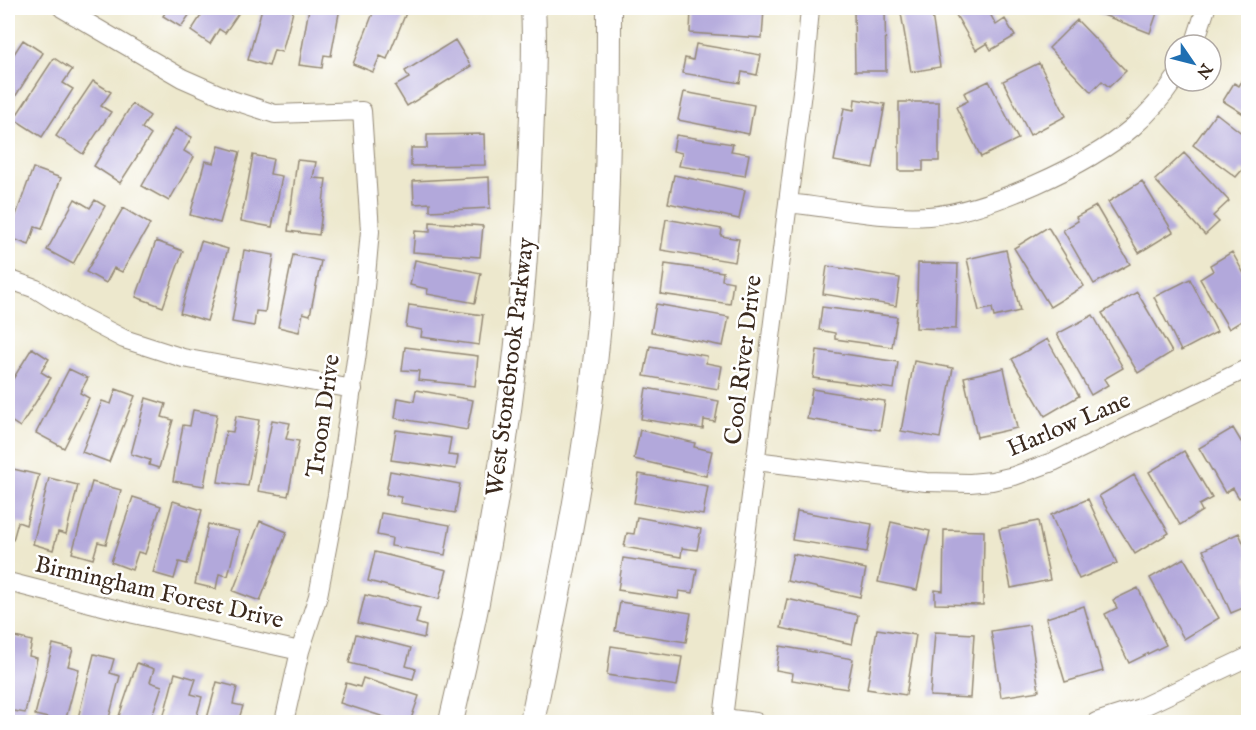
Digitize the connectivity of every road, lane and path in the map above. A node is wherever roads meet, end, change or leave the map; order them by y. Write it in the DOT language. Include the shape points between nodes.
graph roads {
  1 [pos="62,8"];
  2 [pos="533,8"];
  3 [pos="609,8"];
  4 [pos="810,8"];
  5 [pos="1206,8"];
  6 [pos="1198,33"];
  7 [pos="1164,93"];
  8 [pos="788,203"];
  9 [pos="8,279"];
  10 [pos="1248,369"];
  11 [pos="352,389"];
  12 [pos="755,460"];
  13 [pos="8,582"];
  14 [pos="300,651"];
  15 [pos="1248,657"];
  16 [pos="284,723"];
  17 [pos="451,723"];
  18 [pos="532,723"];
  19 [pos="756,723"];
  20 [pos="1096,723"];
  1 -- 11 [label="street, Troon Drive" via="182,78 232,100 274,114 362,111 370,231"];
  2 -- 17 [label="street, West Stonebrook Parkway" via="529,215 510,416 478,609"];
  3 -- 18 [label="street" via="609,162 600,313 570,537"];
  4 -- 8 [label="street, Cool River Drive"];
  5 -- 6 [label="street"];
  7 -- 8 [label="street" via="1149,112 1117,139 1082,160 992,202 949,213 905,216"];
  8 -- 12 [label="street, Cool River Drive"];
  9 -- 11 [label="street" via="36,289 124,339 183,358"];
  10 -- 12 [label="street, Harlow Lane" via="1055,461 992,481 926,482"];
  11 -- 14 [label="street, Troon Drive" via="318,596"];
  12 -- 19 [label="street, Cool River Drive" via="723,718"];
  13 -- 14 [label="street, Birmingham Forest Drive"];
  14 -- 16 [label="street, Troon Drive"];
  15 -- 20 [label="street" via="1140,708"];
}
